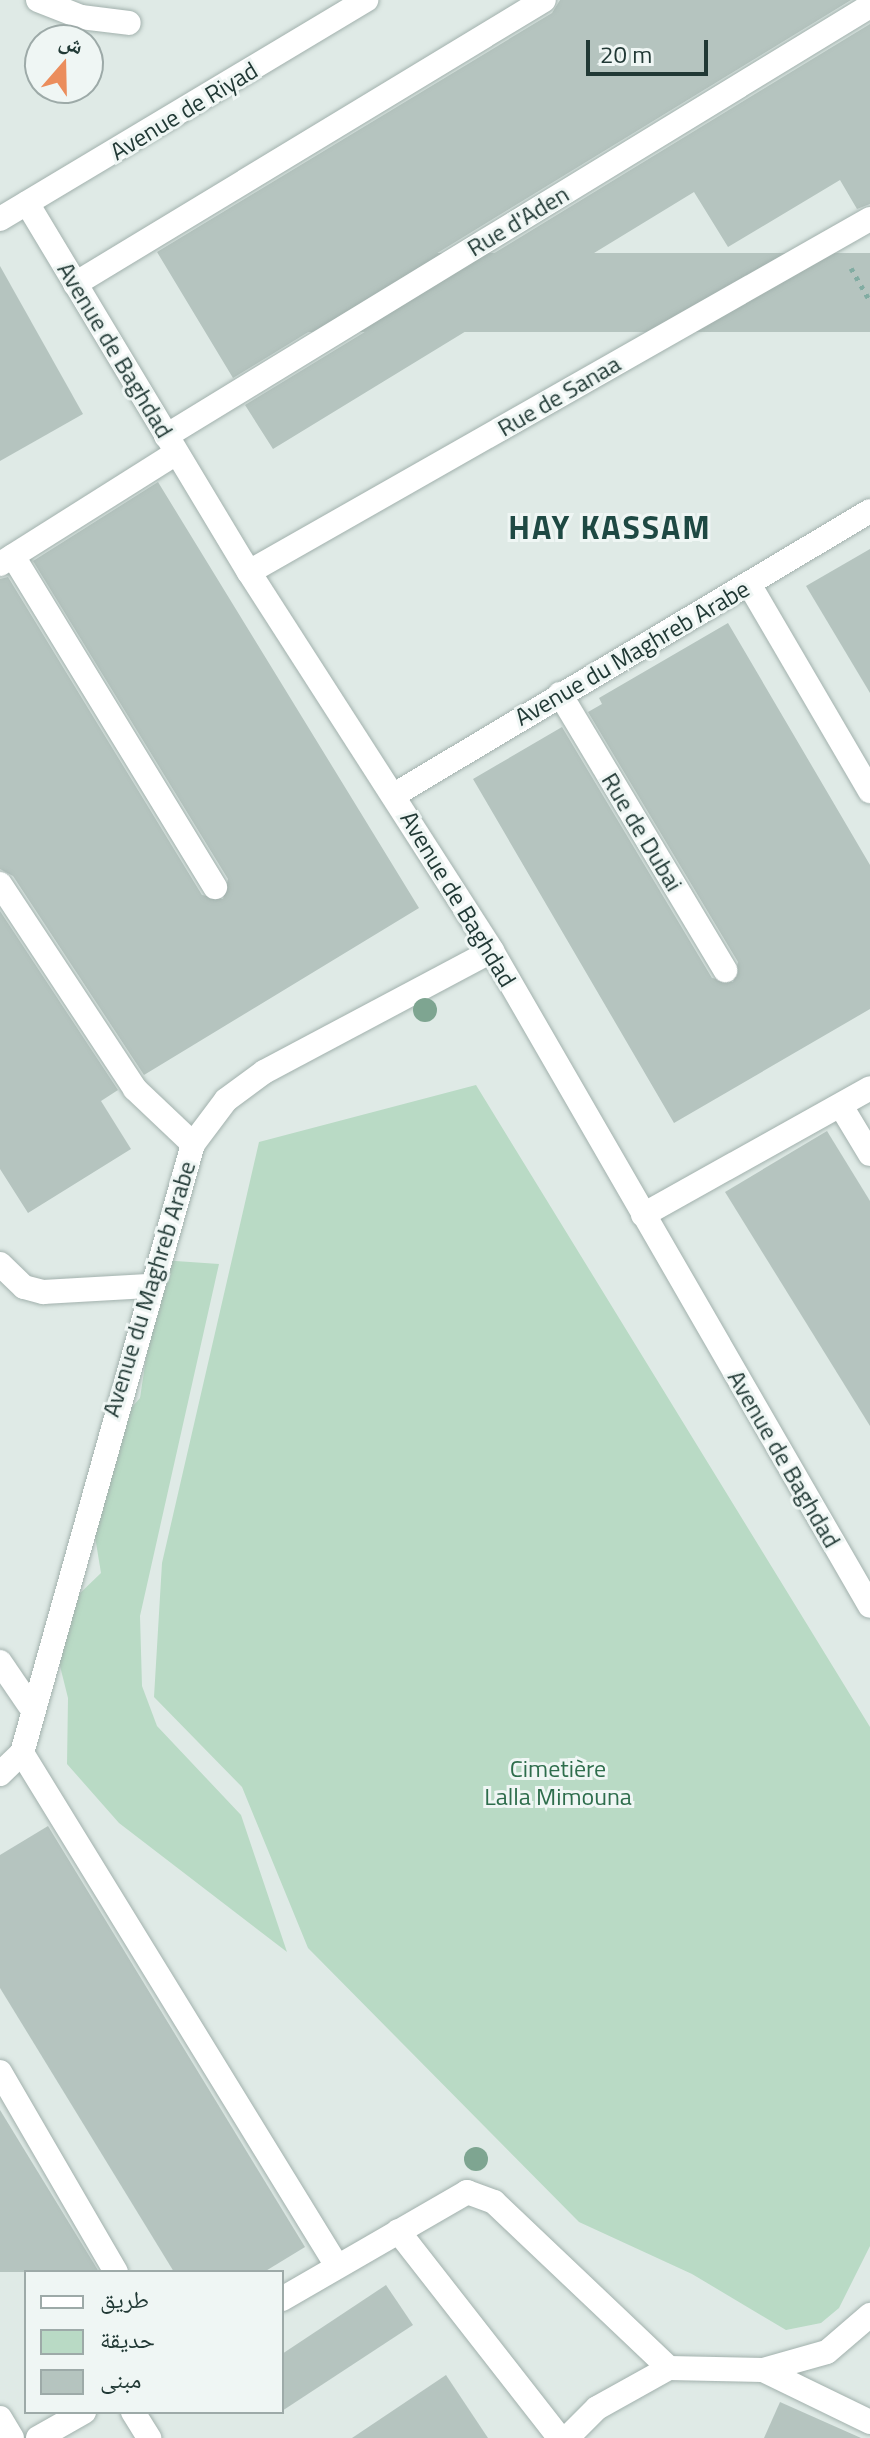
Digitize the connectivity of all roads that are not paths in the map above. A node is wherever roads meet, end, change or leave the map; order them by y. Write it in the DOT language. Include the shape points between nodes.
graph roads {
  1 [pos="38,0"];
  2 [pos="366,0"];
  3 [pos="544,0"];
  4 [pos="870,6"];
  5 [pos="129,23"];
  6 [pos="27,203"];
  7 [pos="0,219"];
  8 [pos="870,219"];
  9 [pos="75,284"];
  10 [pos="171,444"];
  11 [pos="870,511"];
  12 [pos="6,560"];
  13 [pos="249,572"];
  14 [pos="749,584"];
  15 [pos="560,694"];
  16 [pos="870,791"];
  17 [pos="394,795"];
  18 [pos="0,884"];
  19 [pos="215,887"];
  20 [pos="492,951"];
  21 [pos="725,970"];
  22 [pos="870,1088"];
  23 [pos="841,1106"];
  24 [pos="193,1144"];
  25 [pos="870,1154"];
  26 [pos="643,1215"];
  27 [pos="0,1264"];
  28 [pos="148,1286"];
  29 [pos="870,1606"];
  30 [pos="0,1662"];
  31 [pos="30,1706"];
  32 [pos="22,1753"];
  33 [pos="0,1774"];
  34 [pos="0,2072"];
  35 [pos="398,2231"];
  36 [pos="337,2266"];
  37 [pos="115,2270"];
  38 [pos="284,2298"];
  39 [pos="870,2315"];
  40 [pos="669,2368"];
  41 [pos="763,2370"];
  42 [pos="80,2414"];
  43 [pos="134,2414"];
  44 [pos="0,2418"];
  45 [pos="870,2422"];
  46 [pos="12,2438"];
  47 [pos="38,2438"];
  48 [pos="149,2438"];
  49 [pos="560,2438"];
  50 [pos="567,2438"];
  1 -- 5 [label="street" via="81,17"];
  2 -- 6 [label="street, Avenue de Riyad"];
  3 -- 9 [label="street"];
  4 -- 10 [label="street, Rue d'Aden"];
  6 -- 7 [label="street, Avenue de Riyad"];
  6 -- 9 [label="street, Avenue de Baghdad"];
  8 -- 13 [label="street, Rue de Sanaa"];
  9 -- 10 [label="street, Avenue de Baghdad"];
  10 -- 12 [label="street, Rue d'Aden"];
  10 -- 13 [label="street, Avenue de Baghdad"];
  11 -- 14 [label="street, Avenue du Maghreb Arabe"];
  12 -- 19 [label="street"];
  13 -- 17 [label="street, Avenue de Baghdad"];
  14 -- 15 [label="street, Avenue du Maghreb Arabe"];
  14 -- 16 [label="street"];
  15 -- 17 [label="street, Avenue du Maghreb Arabe"];
  15 -- 21 [label="street, Rue de Dubai"];
  17 -- 20 [label="street, Avenue de Baghdad"];
  18 -- 24 [label="street" via="135,1089"];
  20 -- 24 [label="street, Avenue du Maghreb Arabe" via="264,1072 226,1100"];
  20 -- 26 [label="street, Avenue de Baghdad"];
  22 -- 23 [label="street"];
  23 -- 25 [label="street"];
  23 -- 26 [label="street"];
  24 -- 28 [label="street, Avenue du Maghreb Arabe"];
  26 -- 29 [label="street, Avenue de Baghdad"];
  27 -- 28 [label="street" via="24,1287 43,1292"];
  28 -- 31 [label="street, Avenue du Maghreb Arabe"];
  30 -- 31 [label="street"];
  31 -- 32 [label="street, Avenue du Maghreb Arabe"];
  32 -- 33 [label="street"];
  32 -- 36 [label="street"];
  34 -- 37 [label="street"];
  35 -- 36 [label="street"];
  35 -- 40 [label="street" via="458,2194 479,2195 559,2259"];
  35 -- 49 [label="street"];
  36 -- 38 [label="street"];
  39 -- 41 [label="street" via="827,2352"];
  40 -- 41 [label="street"];
  40 -- 50 [label="street" via="597,2408"];
  41 -- 45 [label="street"];
  42 -- 47 [label="street"];
  43 -- 48 [label="street"];
  44 -- 46 [label="street"];
}
